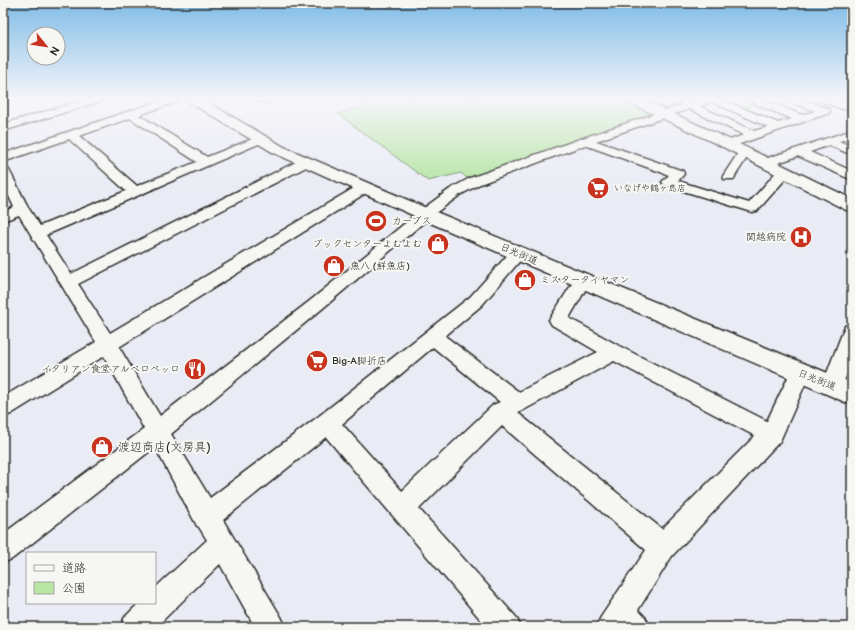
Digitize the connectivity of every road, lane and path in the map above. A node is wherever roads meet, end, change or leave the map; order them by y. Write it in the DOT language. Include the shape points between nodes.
graph roads {
  1 [pos="90,128"];
  2 [pos="154,128"];
  3 [pos="240,128"];
  4 [pos="622,128"];
  5 [pos="696,128"];
  6 [pos="739,128"];
  7 [pos="774,128"];
  8 [pos="852,133"];
  9 [pos="71,135"];
  10 [pos="753,135"];
  11 [pos="259,140"];
  12 [pos="828,141"];
  13 [pos="584,142"];
  14 [pos="728,144"];
  15 [pos="798,151"];
  16 [pos="852,151"];
  17 [pos="744,153"];
  18 [pos="3,158"];
  19 [pos="206,162"];
  20 [pos="306,162"];
  21 [pos="766,163"];
  22 [pos="3,170"];
  23 [pos="784,172"];
  24 [pos="729,176"];
  25 [pos="852,176"];
  26 [pos="364,188"];
  27 [pos="134,192"];
  28 [pos="852,206"];
  29 [pos="22,209"];
  30 [pos="425,214"];
  31 [pos="3,217"];
  32 [pos="37,233"];
  33 [pos="518,253"];
  34 [pos="583,280"];
  35 [pos="67,283"];
  36 [pos="852,331"];
  37 [pos="433,337"];
  38 [pos="108,346"];
  39 [pos="614,352"];
  40 [pos="800,373"];
  41 [pos="832,386"];
  42 [pos="852,394"];
  43 [pos="3,408"];
  44 [pos="509,408"];
  45 [pos="327,422"];
  46 [pos="158,432"];
  47 [pos="772,434"];
  48 [pos="402,508"];
  49 [pos="206,517"];
  50 [pos="222,544"];
  51 [pos="663,547"];
  52 [pos="3,550"];
  53 [pos="622,622"];
  54 [pos="135,627"];
  55 [pos="271,627"];
  56 [pos="506,627"];
  1 -- 9 [label="street"];
  2 -- 19 [label="street"];
  3 -- 11 [label="street, 日光街道"];
  4 -- 13 [label="street"];
  5 -- 14 [label="street"];
  6 -- 10 [label="street"];
  7 -- 10 [label="street"];
  8 -- 12 [label="street"];
  9 -- 18 [label="street"];
  9 -- 27 [label="street"];
  10 -- 14 [label="street"];
  11 -- 19 [label="street"];
  11 -- 20 [label="street, 日光街道"];
  12 -- 15 [label="street"];
  12 -- 16 [label="street"];
  13 -- 23 [label="street" via="678,174 669,182 752,208"];
  13 -- 30 [label="street" via="476,181 455,192"];
  14 -- 17 [label="street"];
  15 -- 21 [label="street"];
  15 -- 25 [label="street"];
  17 -- 21 [label="street"];
  17 -- 24 [label="street"];
  19 -- 27 [label="street"];
  20 -- 26 [label="street, 日光街道"];
  20 -- 35 [label="street"];
  21 -- 23 [label="street"];
  22 -- 29 [label="street"];
  23 -- 28 [label="street"];
  26 -- 30 [label="street, 日光街道"];
  26 -- 38 [label="street"];
  27 -- 32 [label="street"];
  29 -- 31 [label="street"];
  29 -- 32 [label="street"];
  30 -- 33 [label="street, 日光街道"];
  30 -- 46 [label="street"];
  32 -- 35 [label="street"];
  33 -- 34 [label="street, 日光街道"];
  33 -- 37 [label="street" via="476,301"];
  34 -- 39 [label="street" via="558,320"];
  34 -- 40 [label="street, 日光街道"];
  35 -- 38 [label="street"];
  36 -- 41 [label="street"];
  37 -- 44 [label="street"];
  37 -- 45 [label="street"];
  38 -- 43 [label="street"];
  38 -- 46 [label="street"];
  39 -- 44 [label="street"];
  39 -- 47 [label="street"];
  40 -- 41 [label="street, 日光街道"];
  40 -- 47 [label="street"];
  41 -- 42 [label="street, 日光街道"];
  44 -- 48 [label="street"];
  44 -- 51 [label="street"];
  45 -- 48 [label="street"];
  45 -- 49 [label="street"];
  46 -- 49 [label="street"];
  46 -- 52 [label="street"];
  47 -- 51 [label="street"];
  48 -- 56 [label="street"];
  49 -- 50 [label="street"];
  50 -- 54 [label="street"];
  50 -- 55 [label="street"];
  51 -- 53 [label="street"];
}
